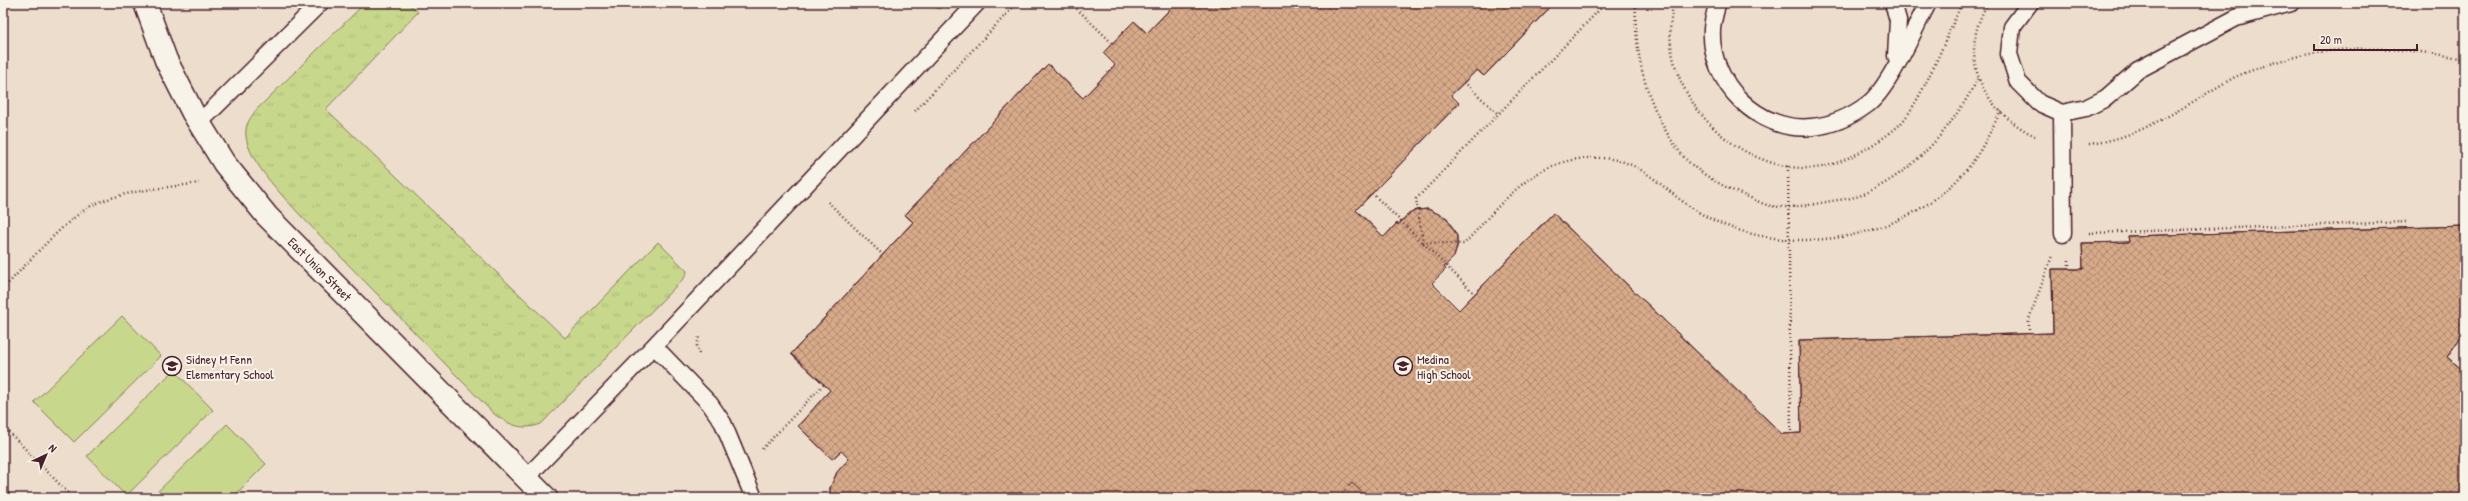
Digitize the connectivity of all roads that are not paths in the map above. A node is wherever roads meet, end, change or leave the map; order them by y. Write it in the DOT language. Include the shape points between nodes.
graph roads {
  1 [pos="145,3"];
  2 [pos="977,3"];
  3 [pos="1718,3"];
  4 [pos="1893,3"];
  5 [pos="1928,3"];
  6 [pos="2030,3"];
  7 [pos="2291,3"];
  8 [pos="310,7"];
  9 [pos="1888,79"];
  10 [pos="2062,113"];
  11 [pos="199,123"];
  12 [pos="2063,234"];
  13 [pos="654,346"];
  14 [pos="526,478"];
  15 [pos="546,498"];
  16 [pos="754,498"];
  1 -- 11 [label="street, East Union Street" via="166,60"];
  2 -- 13 [label="lane"];
  3 -- 9 [label="lane" via="1712,30 1716,61 1730,89 1752,111 1781,124 1812,128 1843,120 1869,103"];
  4 -- 9 [label="lane" via="1898,20 1898,51"];
  5 -- 9 [label="lane"];
  6 -- 10 [label="lane" via="2012,27 2009,54 2018,82 2039,103"];
  7 -- 10 [label="lane" via="2236,18 2138,70 2106,98 2086,108"];
  8 -- 11 [label="lane"];
  10 -- 12 [label="lane"];
  11 -- 14 [label="street, East Union Street" via="224,163 267,216"];
  13 -- 14 [label="lane"];
  13 -- 16 [label="lane" via="710,404 722,423"];
  14 -- 15 [label="street, East Union Street"];
}
